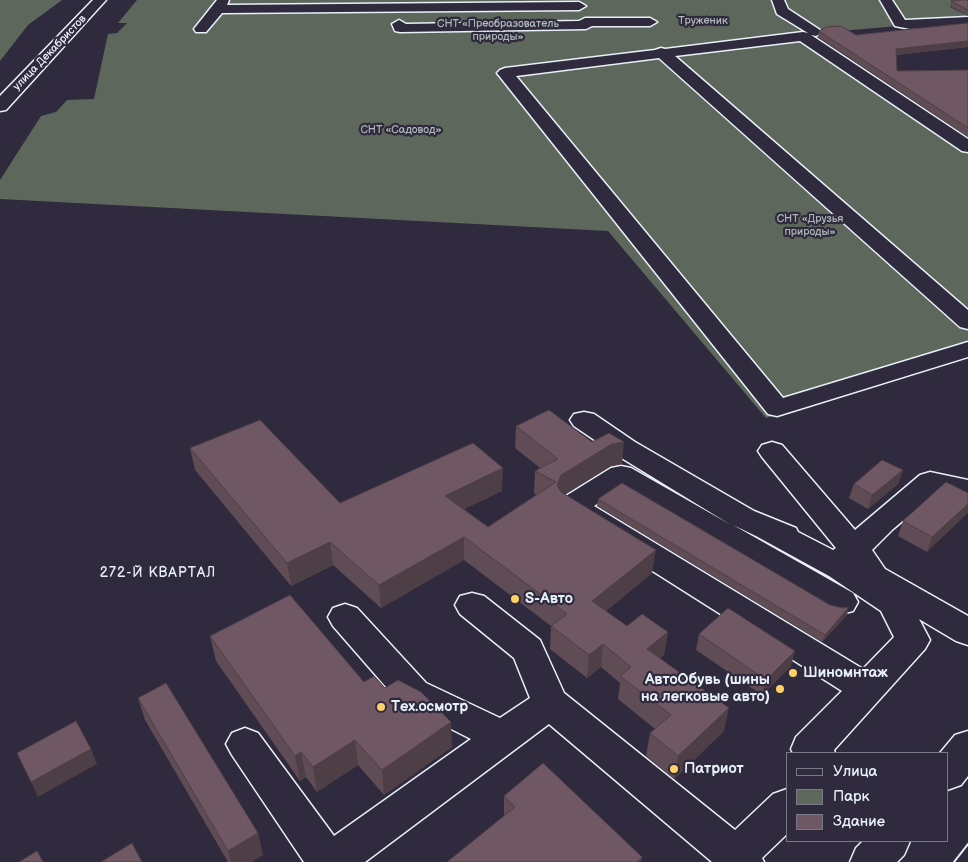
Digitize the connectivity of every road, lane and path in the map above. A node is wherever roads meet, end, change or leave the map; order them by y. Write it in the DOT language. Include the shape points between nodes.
graph roads {
  1 [pos="100,0"];
  2 [pos="778,0"];
  3 [pos="886,0"];
  4 [pos="578,3"];
  5 [pos="221,5"];
  6 [pos="968,21"];
  7 [pos="650,22"];
  8 [pos="399,24"];
  9 [pos="585,24"];
  10 [pos="201,29"];
  11 [pos="816,32"];
  12 [pos="591,40"];
  13 [pos="661,52"];
  14 [pos="0,106"];
  15 [pos="968,147"];
  16 [pos="968,322"];
  17 [pos="968,348"];
  18 [pos="584,420"];
  19 [pos="772,450"];
  20 [pos="968,490"];
  21 [pos="768,529"];
  22 [pos="848,554"];
  23 [pos="841,602"];
  24 [pos="472,606"];
  25 [pos="345,617"];
  26 [pos="968,632"];
  27 [pos="867,689"];
  28 [pos="550,703"];
  29 [pos="502,737"];
  30 [pos="245,744"];
  31 [pos="968,747"];
  32 [pos="814,752"];
  33 [pos="948,772"];
  34 [pos="786,807"];
  35 [pos="888,842"];
  36 [pos="739,859"];
  37 [pos="330,862"];
  38 [pos="871,862"];
  1 -- 14 [label="street, улица Декабристов"];
  2 -- 11 [label="street" via="782,11"];
  3 -- 6 [label="street" via="900,22 910,25"];
  4 -- 5 [label="street"];
  4 -- 9 [label="street"];
  5 -- 10 [label="street"];
  7 -- 9 [label="street"];
  8 -- 9 [label="street" via="400,28"];
  9 -- 12 [label="street"];
  13 -- 15 [label="street" via="804,36"];
  13 -- 16 [label="street"];
  13 -- 17 [label="street" via="505,72 777,408"];
  18 -- 21 [label="street" via="743,518"];
  19 -- 22 [label="street"];
  20 -- 22 [label="street" via="930,482"];
  21 -- 22 [label="street"];
  21 -- 27 [label="street" via="840,568 894,603 913,640"];
  22 -- 26 [label="street" via="874,577"];
  23 -- 27 [label="street" via="621,475 572,506"];
  24 -- 28 [label="street" via="528,650"];
  25 -- 29 [label="street" via="413,693"];
  27 -- 32 [label="street" via="810,749"];
  28 -- 29 [label="street"];
  28 -- 36 [label="street"];
  29 -- 37 [label="street"];
  30 -- 37 [label="street"];
  31 -- 33 [label="street"];
  34 -- 36 [label="street"];
  35 -- 38 [label="street"];
}
